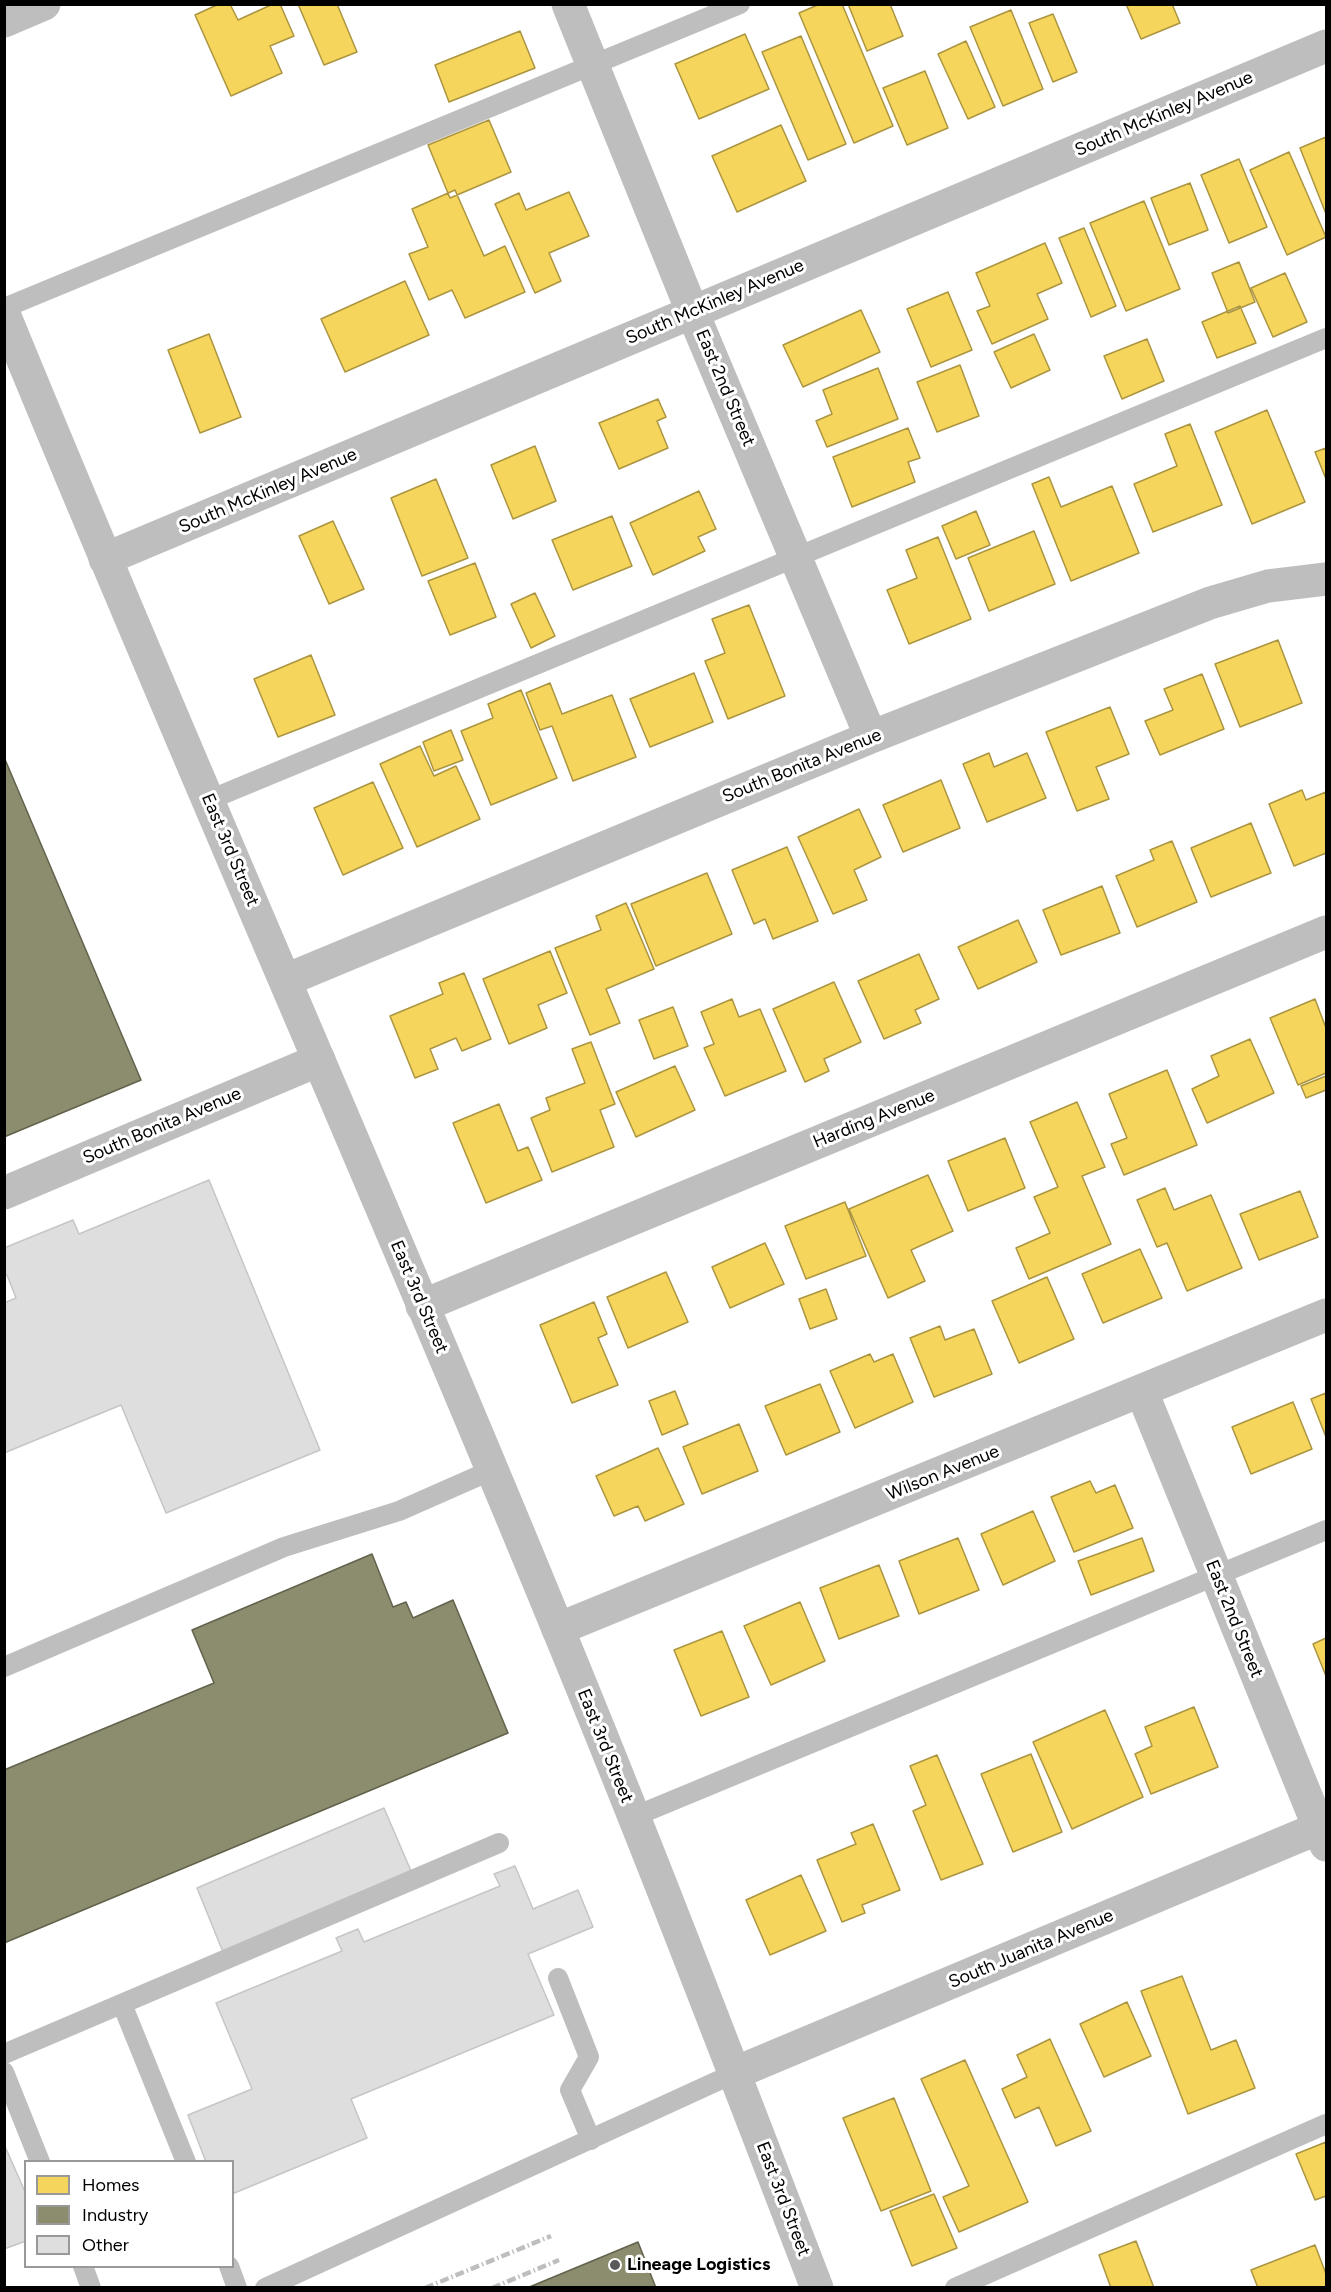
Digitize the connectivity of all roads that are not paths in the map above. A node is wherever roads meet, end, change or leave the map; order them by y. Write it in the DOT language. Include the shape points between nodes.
graph roads {
  1 [pos="44,4"];
  2 [pos="568,4"];
  3 [pos="740,4"];
  4 [pos="4,21"];
  5 [pos="1326,46"];
  6 [pos="594,66"];
  7 [pos="4,308"];
  8 [pos="692,311"];
  9 [pos="4,314"];
  10 [pos="1326,338"];
  11 [pos="795,558"];
  12 [pos="105,559"];
  13 [pos="1324,585"];
  14 [pos="872,737"];
  15 [pos="209,800"];
  16 [pos="1326,932"];
  17 [pos="286,980"];
  18 [pos="319,1060"];
  19 [pos="4,1193"];
  20 [pos="422,1306"];
  21 [pos="1326,1315"];
  22 [pos="1142,1392"];
  23 [pos="492,1470"];
  24 [pos="1326,1530"];
  25 [pos="1216,1575"];
  26 [pos="558,1629"];
  27 [pos="4,1667"];
  28 [pos="633,1817"];
  29 [pos="1324,1833"];
  30 [pos="499,1843"];
  31 [pos="558,1978"];
  32 [pos="122,2004"];
  33 [pos="4,2054"];
  34 [pos="4,2072"];
  35 [pos="735,2073"];
  36 [pos="1326,2124"];
  37 [pos="591,2140"];
  38 [pos="39,2160"];
  39 [pos="185,2160"];
  40 [pos="84,2268"];
  41 [pos="230,2268"];
  42 [pos="91,2288"];
  43 [pos="237,2288"];
  44 [pos="265,2288"];
  45 [pos="817,2288"];
  46 [pos="955,2288"];
  1 -- 4 [label="street"];
  2 -- 6 [label="street, East 2nd Street"];
  3 -- 6 [label="lane"];
  5 -- 8 [label="street, South McKinley Avenue"];
  6 -- 7 [label="lane"];
  6 -- 8 [label="street, East 2nd Street"];
  8 -- 11 [label="street, East 2nd Street"];
  8 -- 12 [label="street, South McKinley Avenue"];
  9 -- 12 [label="street, East 3rd Street"];
  10 -- 11 [label="lane"];
  11 -- 14 [label="street, East 2nd Street"];
  11 -- 15 [label="lane"];
  12 -- 15 [label="street, East 3rd Street"];
  13 -- 14 [label="street, South Bonita Avenue" via="1268,586 1210,603"];
  14 -- 17 [label="street, South Bonita Avenue"];
  15 -- 17 [label="street, East 3rd Street"];
  16 -- 20 [label="street, Harding Avenue"];
  17 -- 18 [label="street, East 3rd Street"];
  18 -- 19 [label="street, South Bonita Avenue"];
  18 -- 20 [label="street, East 3rd Street"];
  20 -- 23 [label="street, East 3rd Street"];
  21 -- 22 [label="street, Wilson Avenue"];
  22 -- 25 [label="street, East 2nd Street"];
  22 -- 26 [label="street, Wilson Avenue"];
  23 -- 26 [label="street, East 3rd Street"];
  23 -- 27 [label="lane" via="399,1511 284,1547"];
  24 -- 25 [label="lane"];
  25 -- 28 [label="lane"];
  25 -- 29 [label="street, East 2nd Street"];
  26 -- 28 [label="street, East 3rd Street"];
  28 -- 35 [label="street, East 3rd Street"];
  29 -- 35 [label="street, South Juanita Avenue"];
  30 -- 32 [label="lane"];
  31 -- 37 [label="lane" via="589,2057 570,2090"];
  32 -- 33 [label="lane"];
  32 -- 39 [label="lane"];
  34 -- 38 [label="lane"];
  35 -- 37 [label="lane"];
  35 -- 45 [label="street, East 3rd Street"];
  36 -- 46 [label="lane"];
  37 -- 44 [label="lane"];
  40 -- 42 [label="lane"];
  41 -- 43 [label="lane"];
}
